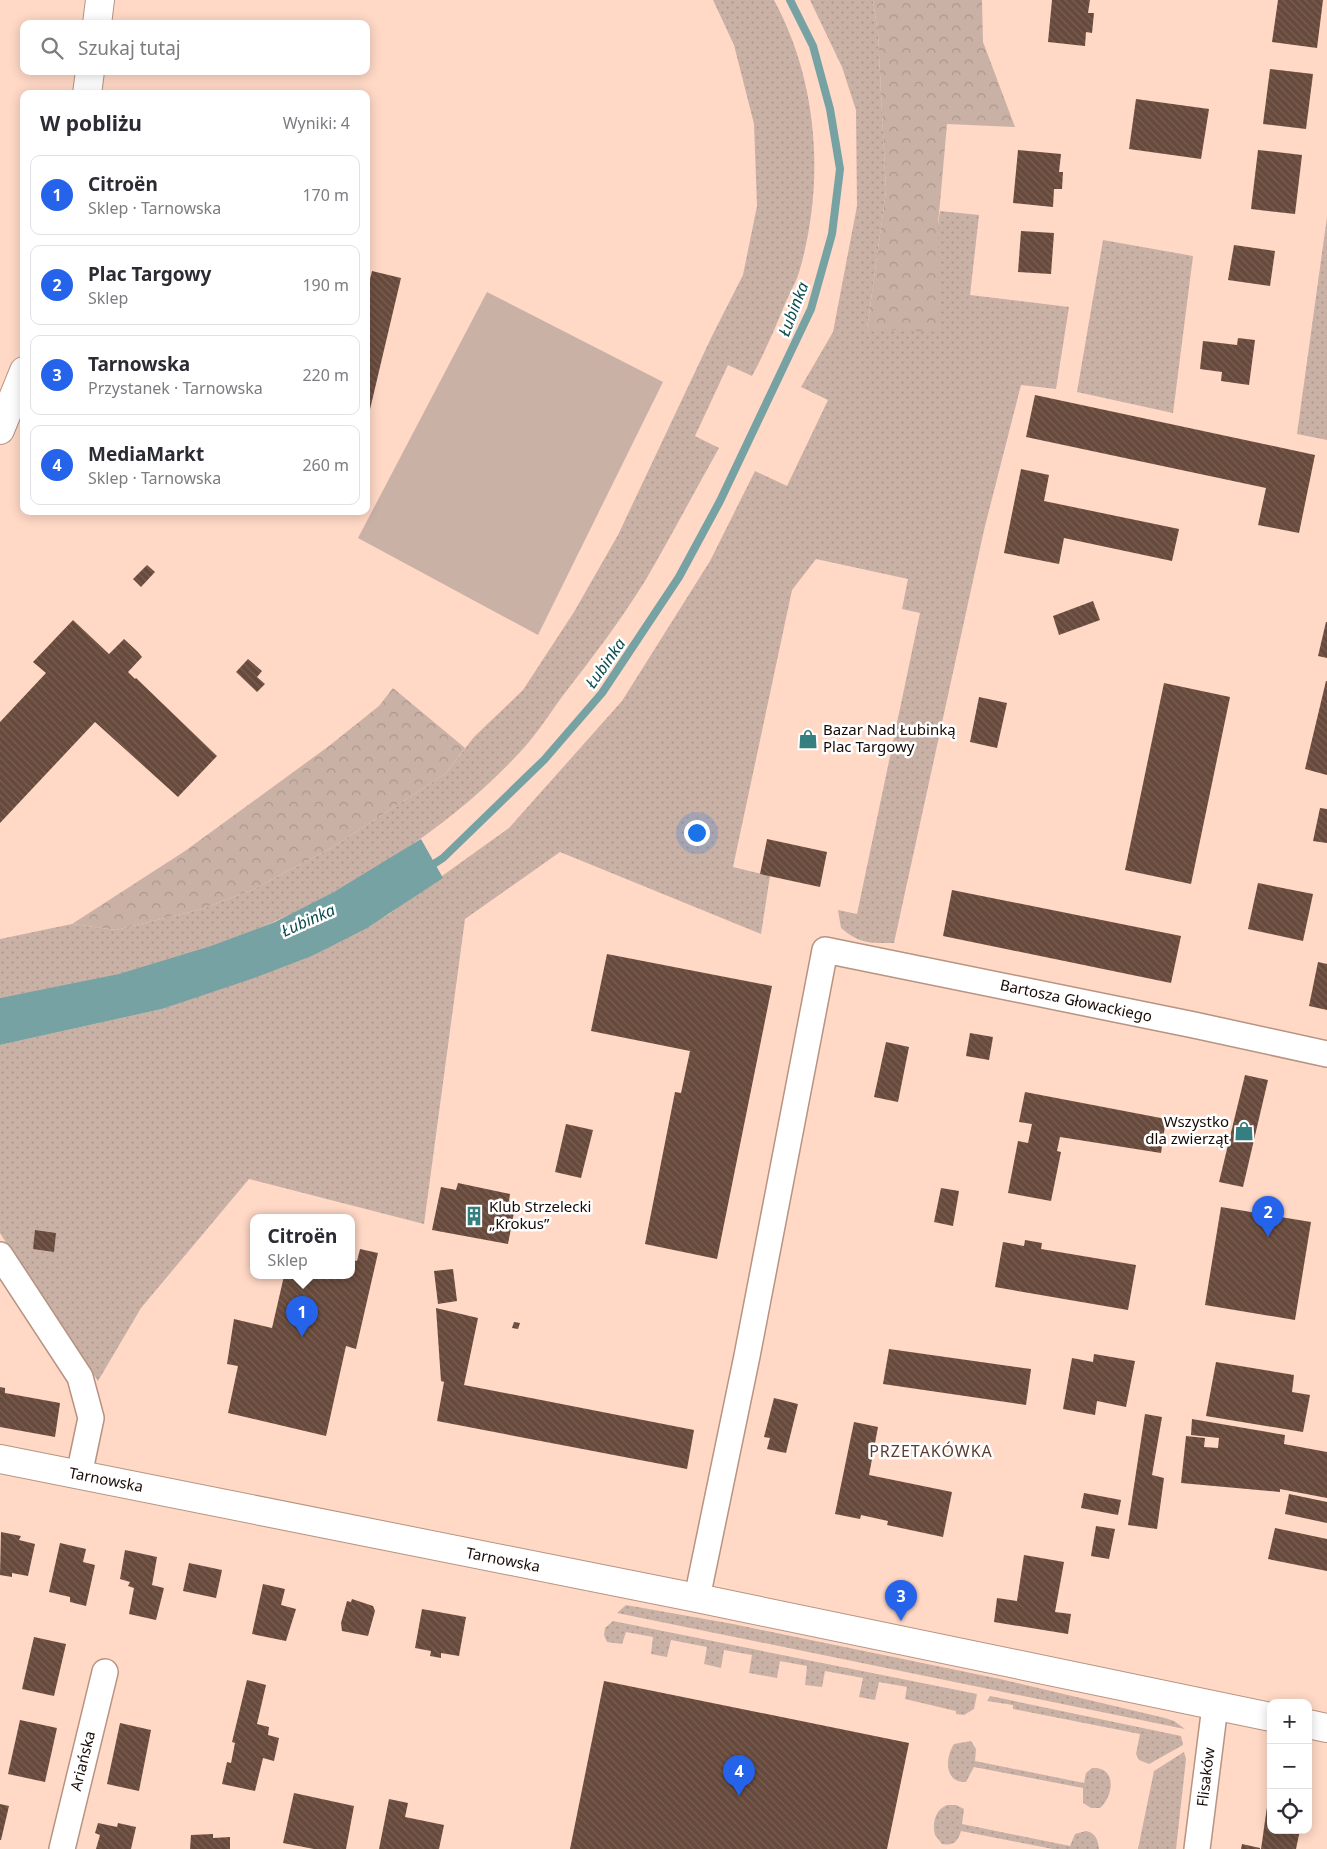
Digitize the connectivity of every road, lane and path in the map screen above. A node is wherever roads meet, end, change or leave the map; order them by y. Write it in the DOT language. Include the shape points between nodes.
graph roads {
  1 [pos="100,0"];
  2 [pos="98,20"];
  3 [pos="89,75"];
  4 [pos="88,90"];
  5 [pos="20,381"];
  6 [pos="0,430"];
  7 [pos="1327,1054"];
  8 [pos="0,1255"];
  9 [pos="0,1459"];
  10 [pos="79,1475"];
  11 [pos="697,1598"];
  12 [pos="104,1672"];
  13 [pos="1215,1706"];
  14 [pos="1267,1716"];
  15 [pos="1312,1725"];
  16 [pos="1327,1728"];
  17 [pos="62,1849"];
  18 [pos="1197,1849"];
  1 -- 2 [label="main road"];
  3 -- 4 [label="main road"];
  5 -- 6 [label="main road"];
  7 -- 11 [label="street, Bartosza Głowackiego" via="825,950 748,1356"];
  8 -- 10 [label="street" via="80,1377 91,1418"];
  9 -- 10 [label="main road, Tarnowska"];
  10 -- 11 [label="main road, Tarnowska"];
  11 -- 13 [label="main road, Tarnowska"];
  12 -- 17 [label="street, Ariańska"];
  13 -- 14 [label="main road, Tarnowska"];
  13 -- 18 [label="street, Flisaków"];
  15 -- 16 [label="main road"];
}
